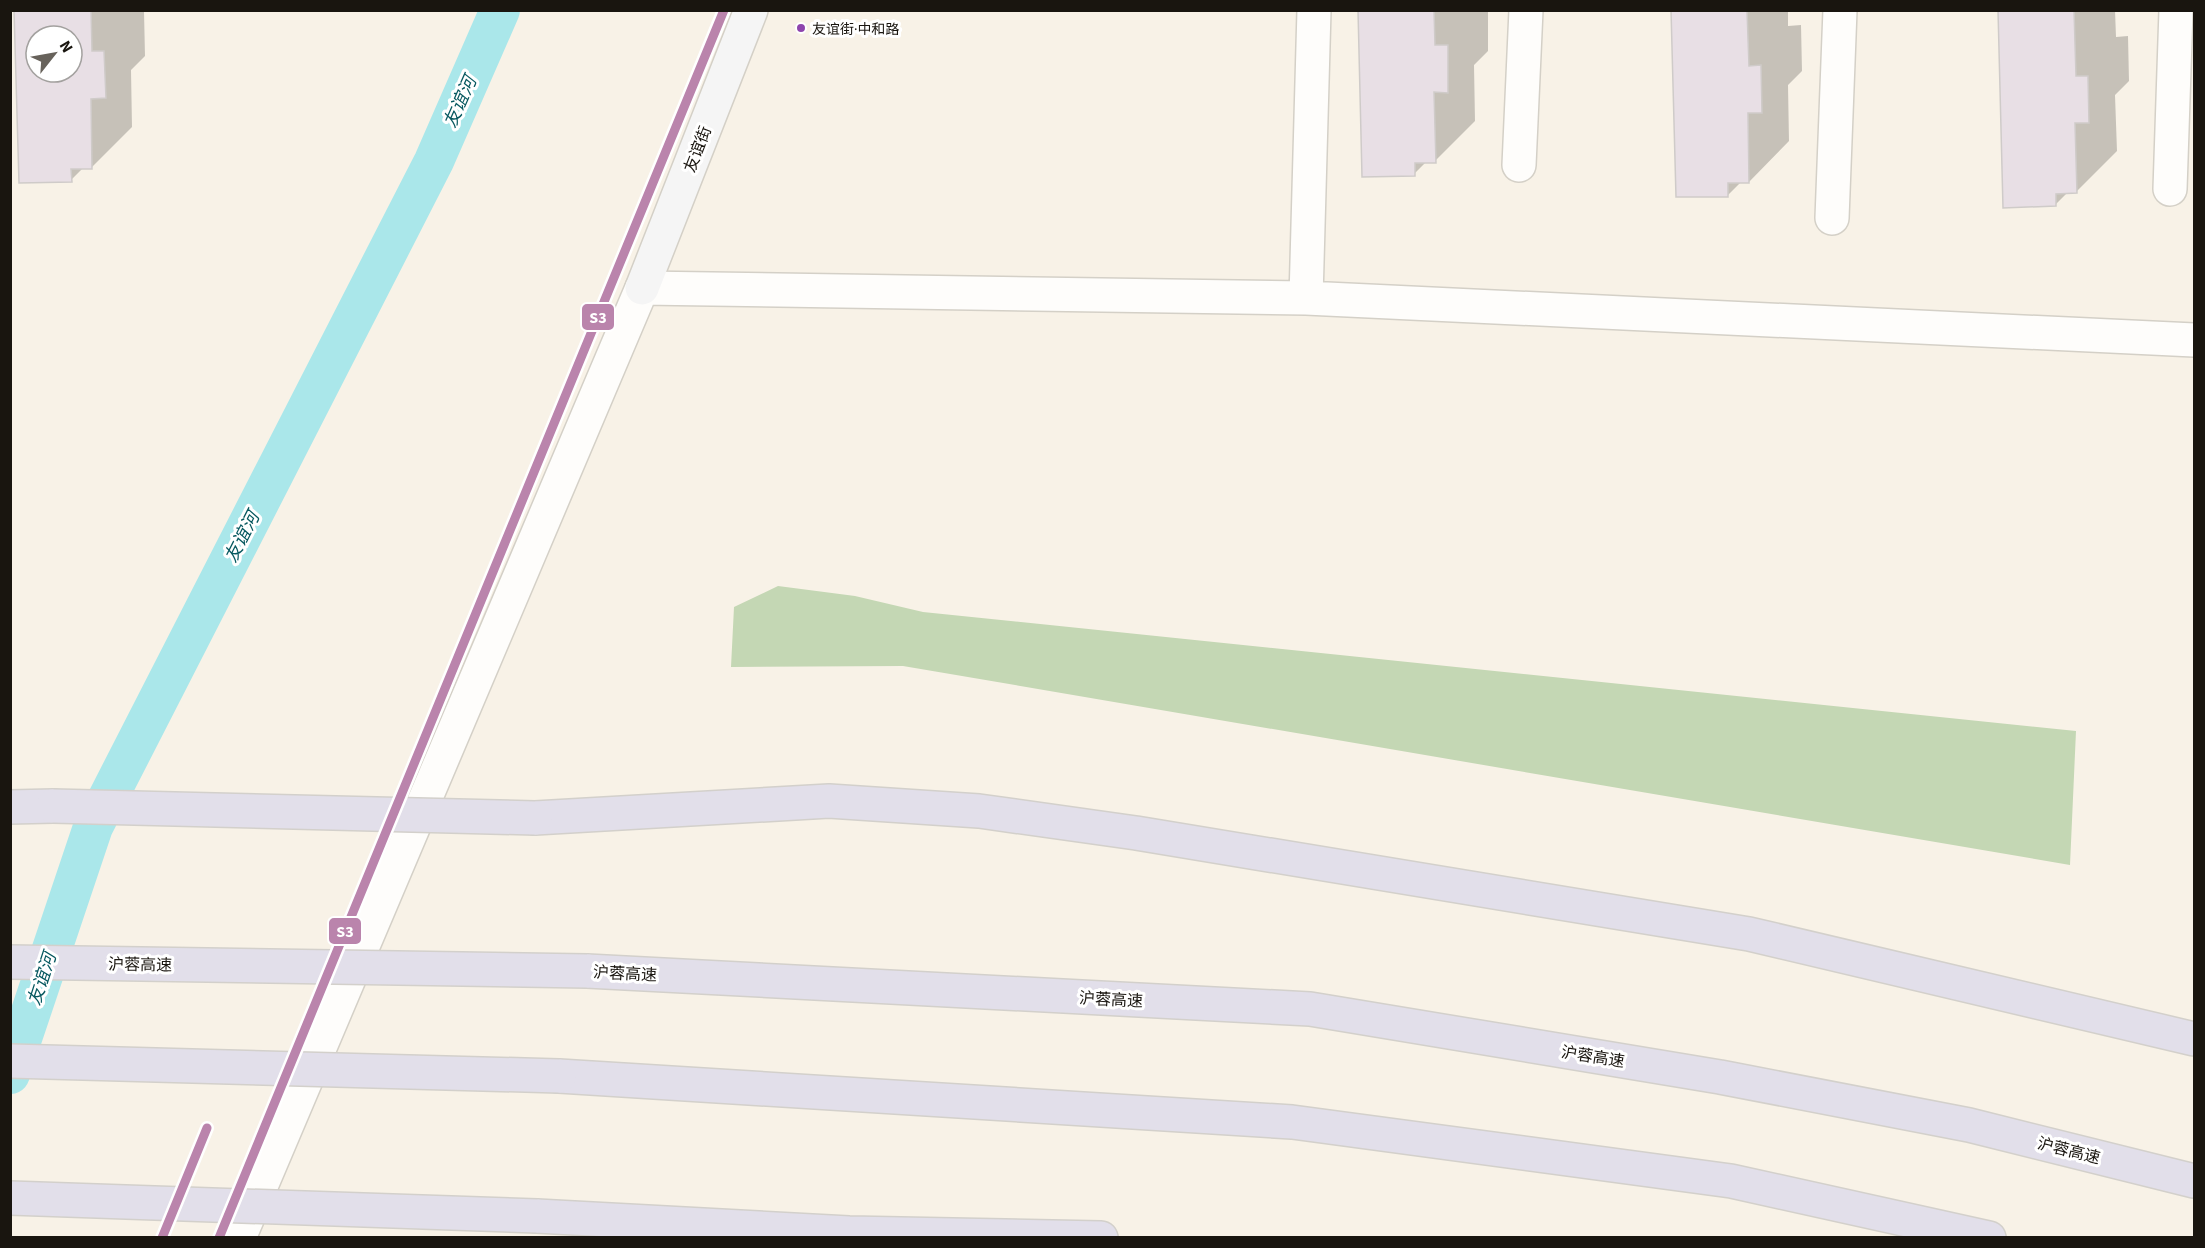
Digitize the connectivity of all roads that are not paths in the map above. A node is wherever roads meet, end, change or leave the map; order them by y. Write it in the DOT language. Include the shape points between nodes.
graph roads {
  1 [pos="751,10"];
  2 [pos="1314,10"];
  3 [pos="1526,10"];
  4 [pos="1839,10"];
  5 [pos="2176,10"];
  6 [pos="1519,165"];
  7 [pos="2170,189"];
  8 [pos="1832,218"];
  9 [pos="642,288"];
  10 [pos="1306,298"];
  11 [pos="2194,340"];
  12 [pos="10,807"];
  13 [pos="10,962"];
  14 [pos="2194,1039"];
  15 [pos="10,1061"];
  16 [pos="2194,1181"];
  17 [pos="10,1198"];
  18 [pos="863,1235"];
  19 [pos="239,1238"];
  20 [pos="1101,1238"];
  21 [pos="1989,1238"];
  1 -- 9 [label="street, 友谊街"];
  2 -- 10 [label="street"];
  3 -- 6 [label="street"];
  4 -- 8 [label="street"];
  5 -- 7 [label="street"];
  9 -- 10 [label="street"];
  9 -- 19 [label="street"];
  10 -- 11 [label="street"];
  12 -- 14 [label="highway, bridge" via="535,818 829,801 979,811 1136,833 1749,934"];
  13 -- 16 [label="highway, 沪蓉高速, bridge" via="587,971 1310,1009 1720,1077 1969,1125"];
  15 -- 21 [label="highway, bridge" via="559,1076 1292,1122 1731,1181"];
  17 -- 18 [label="highway, bridge" via="537,1216"];
  18 -- 20 [label="highway"];
}
